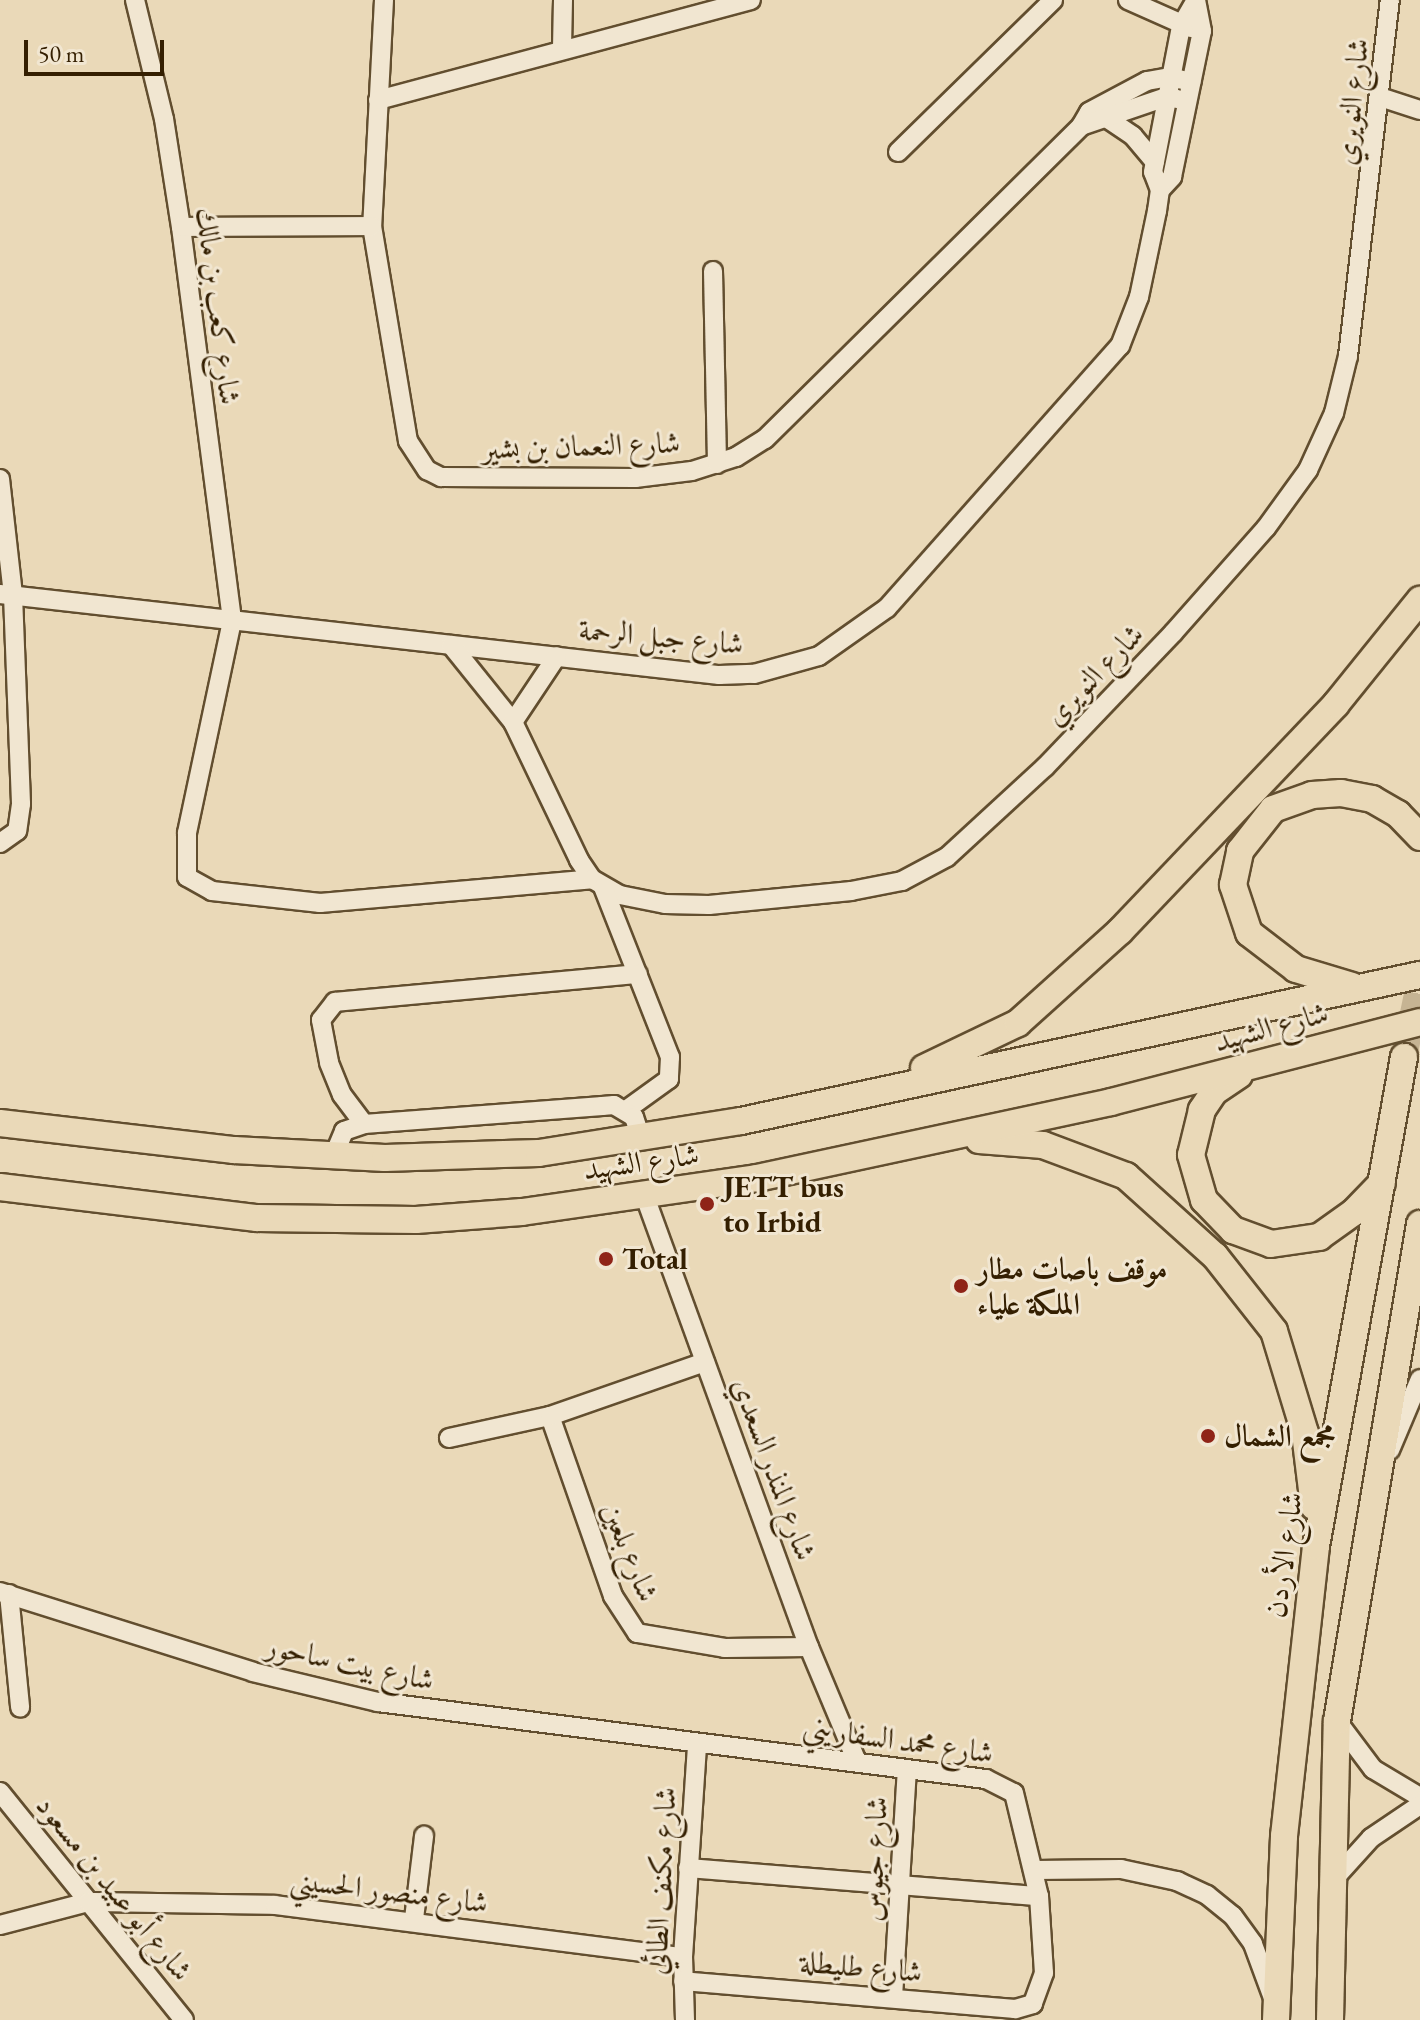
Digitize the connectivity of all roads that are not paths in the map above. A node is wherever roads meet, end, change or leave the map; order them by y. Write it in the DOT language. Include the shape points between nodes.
graph roads {
  1 [pos="135,0"];
  2 [pos="384,0"];
  3 [pos="563,0"];
  4 [pos="751,0"];
  5 [pos="1053,0"];
  6 [pos="1128,0"];
  7 [pos="1196,0"];
  8 [pos="1390,0"];
  9 [pos="1181,26"];
  10 [pos="1202,31"];
  11 [pos="562,48"];
  12 [pos="1170,77"];
  13 [pos="1189,91"];
  14 [pos="1166,97"];
  15 [pos="1380,97"];
  16 [pos="378,100"];
  17 [pos="1420,110"];
  18 [pos="1108,119"];
  19 [pos="1081,126"];
  20 [pos="898,152"];
  21 [pos="1155,162"];
  22 [pos="1160,190"];
  23 [pos="372,226"];
  24 [pos="181,227"];
  25 [pos="713,271"];
  26 [pos="717,464"];
  27 [pos="0,479"];
  28 [pos="6,594"];
  29 [pos="1420,600"];
  30 [pos="232,621"];
  31 [pos="451,645"];
  32 [pos="557,656"];
  33 [pos="513,722"];
  34 [pos="1420,837"];
  35 [pos="0,843"];
  36 [pos="598,883"];
  37 [pos="638,974"];
  38 [pos="1420,975"];
  39 [pos="1360,988"];
  40 [pos="1420,1022"];
  41 [pos="1300,1052"];
  42 [pos="1404,1057"];
  43 [pos="884,1086"];
  44 [pos="626,1110"];
  45 [pos="0,1123"];
  46 [pos="364,1124"];
  47 [pos="641,1139"];
  48 [pos="911,1145"];
  49 [pos="334,1155"];
  50 [pos="1382,1183"];
  51 [pos="0,1187"];
  52 [pos="644,1194"];
  53 [pos="1419,1232"];
  54 [pos="705,1362"];
  55 [pos="1418,1391"];
  56 [pos="550,1416"];
  57 [pos="449,1438"];
  58 [pos="1375,1485"];
  59 [pos="1317,1535"];
  60 [pos="5,1593"];
  61 [pos="809,1647"];
  62 [pos="20,1707"];
  63 [pos="1337,1721"];
  64 [pos="697,1746"];
  65 [pos="857,1762"];
  66 [pos="907,1771"];
  67 [pos="0,1792"];
  68 [pos="1420,1797"];
  69 [pos="1420,1805"];
  70 [pos="424,1836"];
  71 [pos="688,1868"];
  72 [pos="1036,1870"];
  73 [pos="902,1884"];
  74 [pos="1330,1885"];
  75 [pos="1039,1896"];
  76 [pos="88,1902"];
  77 [pos="414,1919"];
  78 [pos="0,1925"];
  79 [pos="683,1957"];
  80 [pos="683,1981"];
  81 [pos="893,1997"];
  82 [pos="1033,2004"];
  83 [pos="1276,2014"];
  84 [pos="184,2020"];
  85 [pos="685,2020"];
  86 [pos="1330,2020"];
  1 -- 24 [label="street, شارع كعب بن مالك" via="164,119"];
  2 -- 16 [label="street, شارع النعمان بن بشير"];
  3 -- 11 [label="street"];
  4 -- 11 [label="street"];
  5 -- 20 [label="street"];
  6 -- 9 [label="street"];
  7 -- 9 [label="street, شارع جبل الرحمة"];
  7 -- 10 [label="street, شارع جبل الرحمة"];
  8 -- 15 [label="street, شارع النويري"];
  9 -- 10 [label="street"];
  9 -- 12 [label="street, شارع جبل الرحمة"];
  10 -- 13 [label="street, شارع جبل الرحمة"];
  11 -- 16 [label="street"];
  12 -- 13 [label="street"];
  12 -- 14 [label="street, شارع جبل الرحمة"];
  12 -- 19 [label="street, شارع النعمان بن بشير" via="1117,94 1089,112"];
  13 -- 14 [label="street"];
  13 -- 22 [label="street, شارع جبل الرحمة" via="1172,177"];
  14 -- 18 [label="street"];
  14 -- 21 [label="street, شارع جبل الرحمة"];
  15 -- 17 [label="street"];
  15 -- 36 [label="street, شارع النويري" via="1348,356 1334,413 1308,470 1266,528 1045,767 947,857 902,881 709,905 640,901"];
  16 -- 23 [label="street, شارع النعمان بن بشير"];
  18 -- 19 [label="street"];
  18 -- 21 [label="street" via="1133,136"];
  19 -- 26 [label="street, شارع النعمان بن بشير" via="765,439"];
  21 -- 22 [label="street, شارع جبل الرحمة"];
  22 -- 32 [label="street, شارع جبل الرحمة" via="1135,309 1106,366 864,627 819,656 754,674 719,675"];
  23 -- 24 [label="street"];
  23 -- 26 [label="street, شارع النعمان بن بشير" via="405,428 413,451 434,475 619,479"];
  24 -- 30 [label="street, شارع كعب بن مالك"];
  25 -- 26 [label="street"];
  27 -- 28 [label="street"];
  28 -- 30 [label="street, شارع جبل الرحمة"];
  28 -- 35 [label="street" via="21,804 17,831"];
  29 -- 43 [label="highway" via="1336,704 1136,915 1032,1013"];
  30 -- 31 [label="street, شارع جبل الرحمة"];
  30 -- 36 [label="street, شارع كعب بن مالك" via="187,833 187,877 212,891 320,903"];
  31 -- 32 [label="street, شارع جبل الرحمة"];
  31 -- 33 [label="street"];
  32 -- 33 [label="street"];
  33 -- 36 [label="street"];
  34 -- 39 [label="highway" via="1398,814 1372,799 1312,795 1273,809 1240,851 1233,885 1249,933 1296,969"];
  36 -- 37 [label="street"];
  37 -- 44 [label="street" via="672,1068 662,1086"];
  37 -- 46 [label="street" via="335,1002 321,1020 329,1062 342,1095"];
  38 -- 39 [label="highway, شارع الشهيد"];
  39 -- 43 [label="highway, شارع الشهيد"];
  40 -- 41 [label="highway, شارع الشهيد"];
  41 -- 48 [label="highway, شارع الشهيد" via="1111,1102"];
  41 -- 50 [label="highway" via="1230,1080 1202,1110 1191,1155 1204,1200 1248,1238 1296,1244 1341,1223"];
  42 -- 50 [label="highway, شارع الأردن"];
  43 -- 47 [label="highway, شارع الشهيد" via="798,1109"];
  44 -- 46 [label="street" via="602,1106"];
  44 -- 47 [label="street"];
  45 -- 49 [label="highway, شارع الشهيد" via="134,1142"];
  46 -- 49 [label="street" via="344,1131"];
  47 -- 49 [label="highway, شارع الشهيد" via="488,1156"];
  48 -- 52 [label="highway, شارع الشهيد" via="757,1178"];
  48 -- 59 [label="highway" via="1000,1139 1043,1145 1126,1176 1183,1225 1215,1256 1274,1331 1305,1433"];
  50 -- 59 [label="highway, شارع الأردن"];
  51 -- 52 [label="highway, شارع الشهيد" via="205,1213 350,1220 508,1213"];
  52 -- 54 [label="street, شارع المنذر السعدي"];
  53 -- 58 [label="highway"];
  54 -- 56 [label="street"];
  54 -- 61 [label="street, شارع المنذر السعدي"];
  55 -- 58 [label="street"];
  56 -- 57 [label="street"];
  56 -- 61 [label="street, شارع بلعين" via="613,1596 637,1633 725,1648"];
  58 -- 63 [label="highway"];
  59 -- 83 [label="highway, شارع الأردن" via="1284,1836"];
  60 -- 62 [label="street"];
  60 -- 64 [label="street, شارع بيت ساحور" via="253,1672 378,1702"];
  61 -- 65 [label="street, شارع المنذر السعدي"];
  63 -- 68 [label="street" via="1373,1769"];
  63 -- 74 [label="highway"];
  64 -- 65 [label="street, شارع محمد السفاريني"];
  64 -- 71 [label="street, شارع مكنف الطائي"];
  65 -- 66 [label="street, شارع محمد السفاريني"];
  66 -- 72 [label="street, شارع محمد السفاريني" via="1000,1782 1017,1801"];
  66 -- 73 [label="street, شارع جيوس"];
  67 -- 76 [label="street, شارع أبو عبيد بن مسعود"];
  69 -- 74 [label="street" via="1371,1838"];
  70 -- 77 [label="street"];
  71 -- 73 [label="street"];
  71 -- 79 [label="street, شارع مكنف الطائي"];
  72 -- 75 [label="street, شارع محمد السفاريني"];
  72 -- 83 [label="street" via="1121,1869 1177,1881 1207,1895 1233,1916 1253,1944"];
  73 -- 75 [label="street"];
  73 -- 81 [label="street, شارع جيوس"];
  74 -- 86 [label="highway"];
  75 -- 82 [label="street, شارع محمد السفاريني" via="1044,1973"];
  76 -- 77 [label="street, شارع منصور الحسيني" via="275,1905"];
  76 -- 78 [label="street, شارع منصور الحسيني"];
  76 -- 84 [label="street, شارع أبو عبيد بن مسعود"];
  77 -- 79 [label="street, شارع منصور الحسيني"];
  79 -- 80 [label="street, شارع مكنف الطائي"];
  80 -- 81 [label="street, شارع طليطلة"];
  80 -- 85 [label="street, شارع مكنف الطائي"];
  81 -- 82 [label="street, شارع طليطلة" via="1015,2009"];
}
